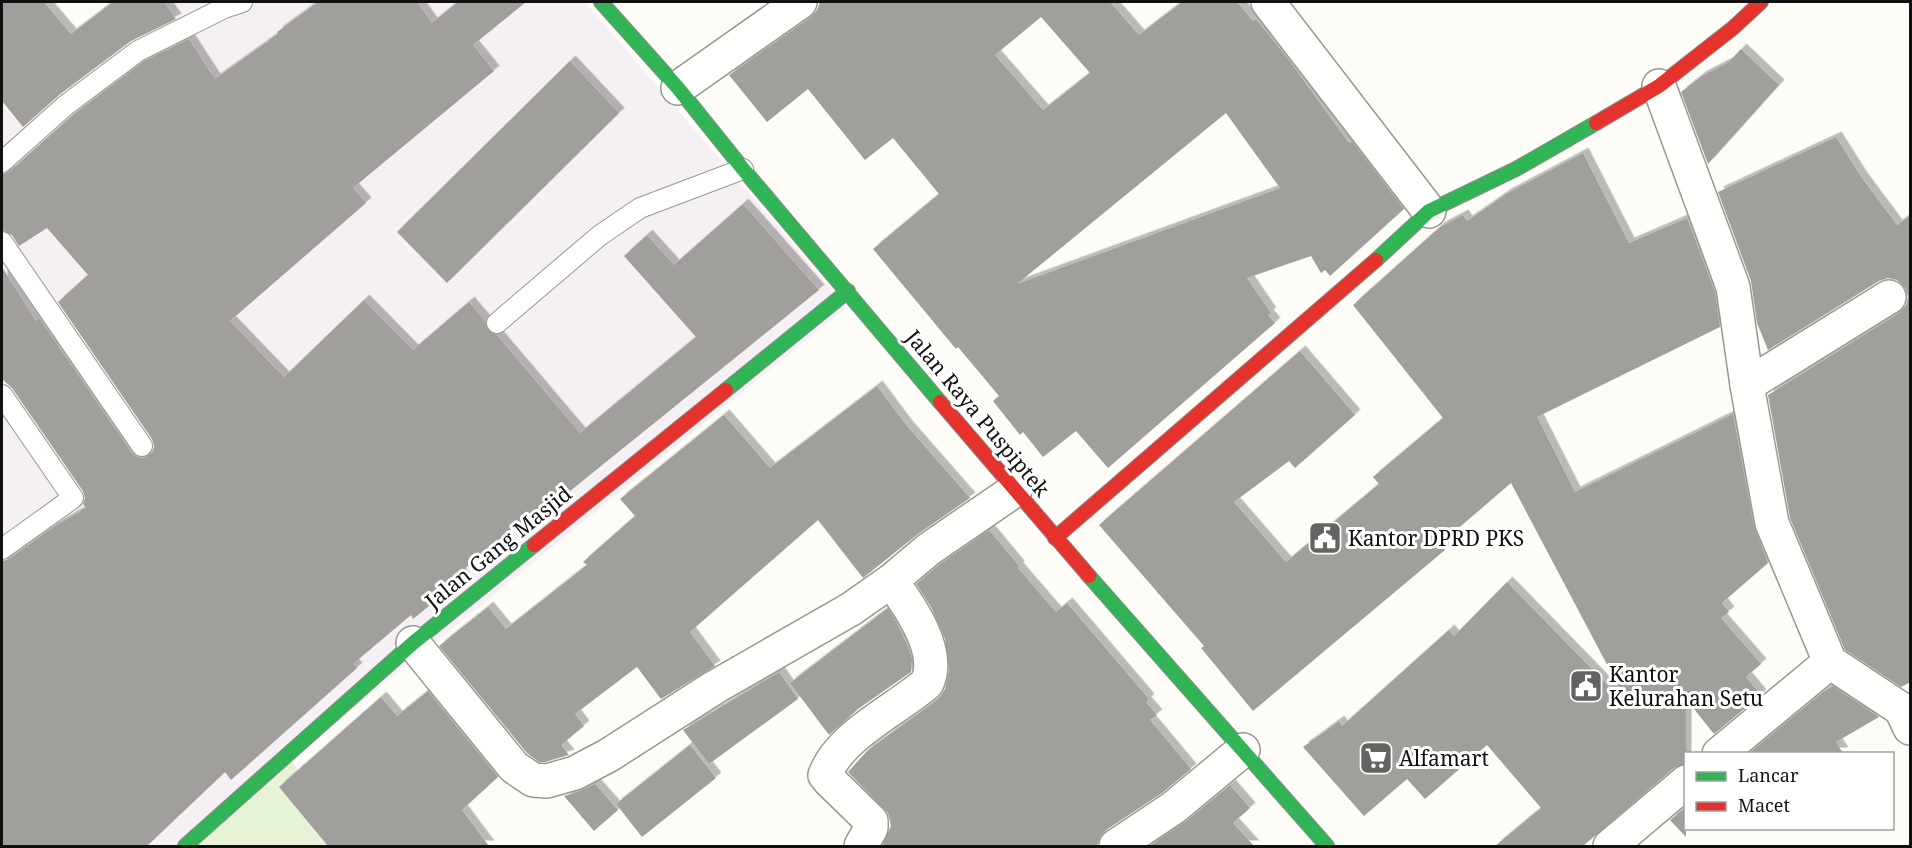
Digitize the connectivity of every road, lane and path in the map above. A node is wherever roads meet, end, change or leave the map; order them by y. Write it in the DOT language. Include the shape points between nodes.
graph roads {
  1 [pos="242,2"];
  2 [pos="602,2"];
  3 [pos="800,2"];
  4 [pos="1268,2"];
  5 [pos="1761,2"];
  6 [pos="1659,86"];
  7 [pos="678,88"];
  8 [pos="2,162"];
  9 [pos="743,169"];
  10 [pos="1429,211"];
  11 [pos="2,242"];
  12 [pos="848,291"];
  13 [pos="1888,297"];
  14 [pos="497,323"];
  15 [pos="1747,385"];
  16 [pos="2,395"];
  17 [pos="142,446"];
  18 [pos="1015,490"];
  19 [pos="1055,538"];
  20 [pos="2,548"];
  21 [pos="891,581"];
  22 [pos="413,644"];
  23 [pos="1830,662"];
  24 [pos="1908,713"];
  25 [pos="1243,750"];
  26 [pos="1720,752"];
  27 [pos="1684,784"];
  28 [pos="184,846"];
  29 [pos="861,846"];
  30 [pos="1116,846"];
  31 [pos="1327,846"];
  32 [pos="1610,846"];
  1 -- 8 [label="lane" via="138,51 66,105"];
  2 -- 7 [label="street, Jalan Raya Puspiptek"];
  3 -- 7 [label="street"];
  4 -- 10 [label="street"];
  5 -- 6 [label="street"];
  6 -- 10 [label="street" via="1516,169"];
  6 -- 15 [label="street" via="1733,287"];
  7 -- 9 [label="street, Jalan Raya Puspiptek"];
  9 -- 12 [label="street, Jalan Raya Puspiptek"];
  9 -- 14 [label="lane" via="640,208 599,236"];
  10 -- 19 [label="street"];
  11 -- 17 [label="lane"];
  12 -- 18 [label="street, Jalan Raya Puspiptek"];
  12 -- 22 [label="street, Jalan Gang Masjid"];
  13 -- 15 [label="street"];
  15 -- 23 [label="street" via="1772,523"];
  16 -- 20 [label="lane" via="73,498"];
  18 -- 19 [label="street, Jalan Raya Puspiptek"];
  18 -- 21 [label="street" via="929,549"];
  19 -- 25 [label="street, Jalan Raya Puspiptek"];
  21 -- 22 [label="street" via="609,756 575,773 547,781 532,780 514,767"];
  21 -- 29 [label="street" via="922,630 930,671 927,683 840,751 825,775 870,821 871,828"];
  22 -- 28 [label="street, Jalan Gang Masjid"];
  23 -- 24 [label="street"];
  23 -- 26 [label="street"];
  25 -- 30 [label="street" via="1173,808"];
  25 -- 31 [label="street, Jalan Raya Puspiptek"];
  27 -- 32 [label="street"];
}
